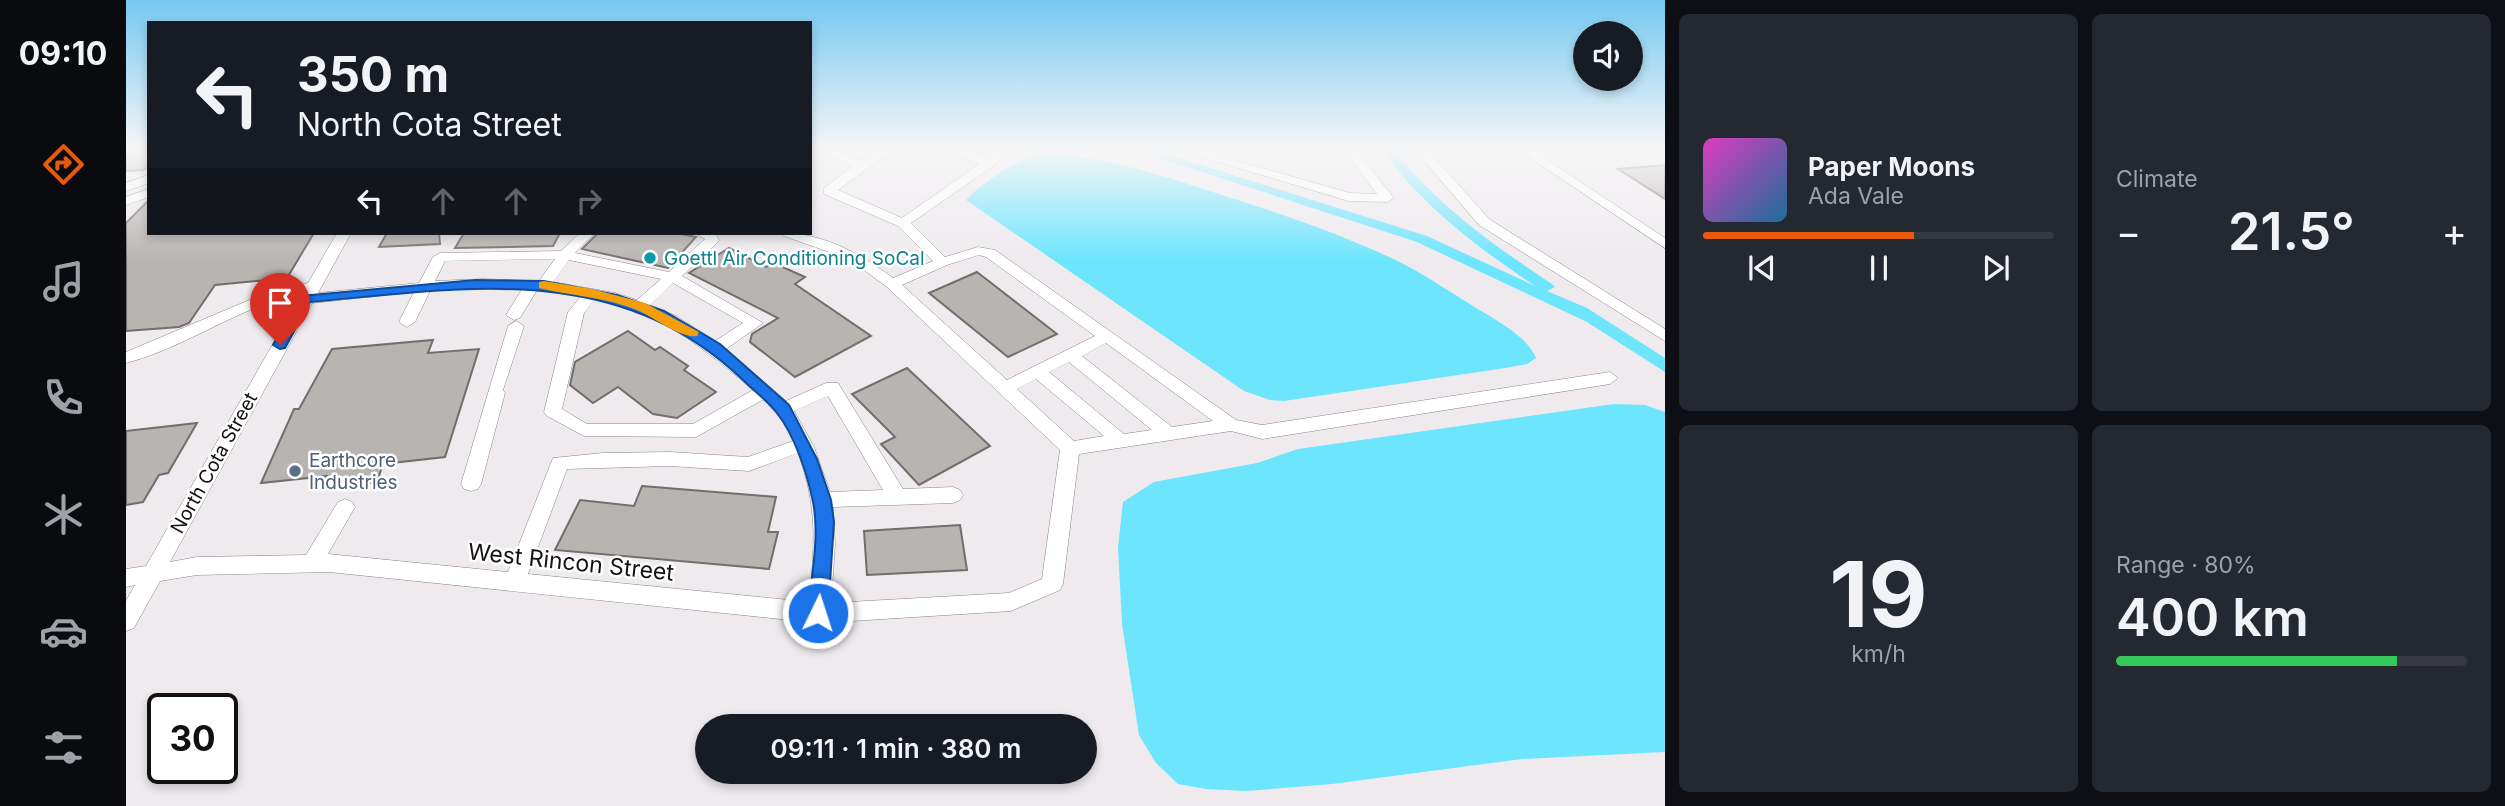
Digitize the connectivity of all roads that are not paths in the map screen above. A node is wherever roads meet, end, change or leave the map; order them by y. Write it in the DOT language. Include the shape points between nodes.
graph roads {
  1 [pos="835,187"];
  2 [pos="955,187"];
  3 [pos="1313,187"];
  4 [pos="1378,187"];
  5 [pos="1453,187"];
  6 [pos="1579,187"];
  7 [pos="147,194"];
  8 [pos="126,201"];
  9 [pos="903,223"];
  10 [pos="343,235"];
  11 [pos="586,235"];
  12 [pos="710,235"];
  13 [pos="795,235"];
  14 [pos="1665,244"];
  15 [pos="565,255"];
  16 [pos="942,262"];
  17 [pos="673,277"];
  18 [pos="892,284"];
  19 [pos="538,285"];
  20 [pos="422,288"];
  21 [pos="309,293"];
  22 [pos="592,293"];
  23 [pos="640,306"];
  24 [pos="407,322"];
  25 [pos="1107,336"];
  26 [pos="1665,336"];
  27 [pos="715,348"];
  28 [pos="1070,355"];
  29 [pos="126,358"];
  30 [pos="1038,372"];
  31 [pos="1610,378"];
  32 [pos="1005,388"];
  33 [pos="765,391"];
  34 [pos="783,409"];
  35 [pos="1231,425"];
  36 [pos="1169,434"];
  37 [pos="1120,440"];
  38 [pos="803,444"];
  39 [pos="1070,448"];
  40 [pos="471,484"];
  41 [pos="953,495"];
  42 [pos="897,497"];
  43 [pos="822,500"];
  44 [pos="345,507"];
  45 [pos="312,564"];
  46 [pos="153,574"];
  47 [pos="126,578"];
  48 [pos="515,582"];
  49 [pos="818,613"];
  50 [pos="126,621"];
  1 -- 9 [label="street" via="830,191"];
  2 -- 9 [label="street"];
  3 -- 4 [label="street" via="1349,197 1387,198"];
  5 -- 26 [label="street" via="1484,222"];
  6 -- 14 [label="street"];
  7 -- 8 [label="street"];
  9 -- 16 [label="street"];
  10 -- 21 [label="street, North Cota Street"];
  11 -- 15 [label="street"];
  12 -- 17 [label="street" via="712,240"];
  13 -- 18 [label="street" via="854,256"];
  15 -- 17 [label="street"];
  15 -- 19 [label="street"];
  15 -- 20 [label="street" via="440,257"];
  16 -- 18 [label="street"];
  16 -- 25 [label="street" via="978,251 990,253"];
  17 -- 23 [label="street"];
  17 -- 27 [label="street" via="755,323"];
  18 -- 32 [label="street"];
  19 -- 20 [label="street"];
  19 -- 22 [label="street"];
  19 -- 40 [label="street" via="515,320"];
  20 -- 21 [label="street"];
  20 -- 24 [label="street"];
  21 -- 29 [label="street" via="269,296"];
  21 -- 46 [label="street, North Cota Street"];
  22 -- 23 [label="street"];
  22 -- 33 [label="street" via="576,312 553,412 584,430 696,431"];
  23 -- 27 [label="street"];
  25 -- 28 [label="street"];
  25 -- 35 [label="street"];
  27 -- 33 [label="street"];
  28 -- 30 [label="street"];
  28 -- 36 [label="street"];
  30 -- 32 [label="street"];
  30 -- 37 [label="street"];
  31 -- 35 [label="street" via="1262,432"];
  32 -- 39 [label="street"];
  33 -- 34 [label="street"];
  34 -- 38 [label="street"];
  34 -- 42 [label="street" via="832,387"];
  35 -- 36 [label="street"];
  36 -- 37 [label="street"];
  37 -- 39 [label="street"];
  38 -- 43 [label="street"];
  38 -- 48 [label="street" via="749,464 670,459 559,463"];
  39 -- 49 [label="street, West Rincon Street" via="1052,584 1011,602"];
  41 -- 42 [label="street"];
  42 -- 43 [label="street"];
  43 -- 49 [label="street" via="825,522"];
  44 -- 45 [label="street"];
  45 -- 46 [label="street, West Rincon Street" via="197,566"];
  45 -- 48 [label="street, West Rincon Street"];
  46 -- 47 [label="street, West Rincon Street"];
  46 -- 50 [label="street, North Cota Street"];
  48 -- 49 [label="street, West Rincon Street"];
}
